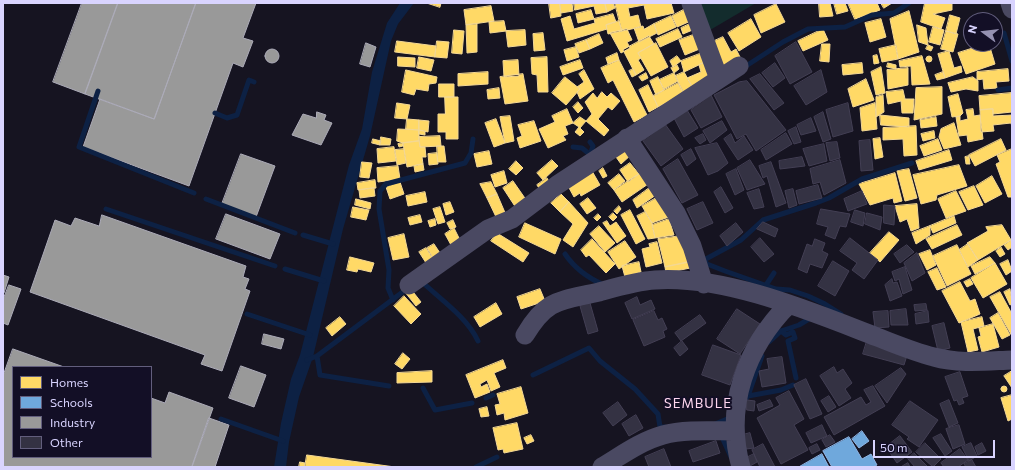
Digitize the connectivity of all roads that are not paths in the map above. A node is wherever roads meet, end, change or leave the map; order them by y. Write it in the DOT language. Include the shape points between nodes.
graph roads {
  1 [pos="691,3"];
  2 [pos="1010,3"];
  3 [pos="1012,9"];
  4 [pos="739,66"];
  5 [pos="719,79"];
  6 [pos="627,138"];
  7 [pos="704,284"];
  8 [pos="409,285"];
  9 [pos="789,304"];
  10 [pos="525,335"];
  11 [pos="1012,360"];
  12 [pos="735,431"];
  13 [pos="602,467"];
  14 [pos="741,467"];
  1 -- 5 [label="street"];
  2 -- 3 [label="street"];
  4 -- 5 [label="street"];
  5 -- 6 [label="street"];
  6 -- 7 [label="street" via="676,213 692,246"];
  6 -- 8 [label="street" via="553,188 512,220 488,230"];
  7 -- 9 [label="street" via="734,289"];
  7 -- 10 [label="street" via="654,280 559,301 542,311"];
  9 -- 11 [label="street" via="934,357 965,361"];
  9 -- 12 [label="street" via="778,314 760,340 745,368"];
  12 -- 13 [label="street" via="663,435 642,443"];
  12 -- 14 [label="street"];
}
